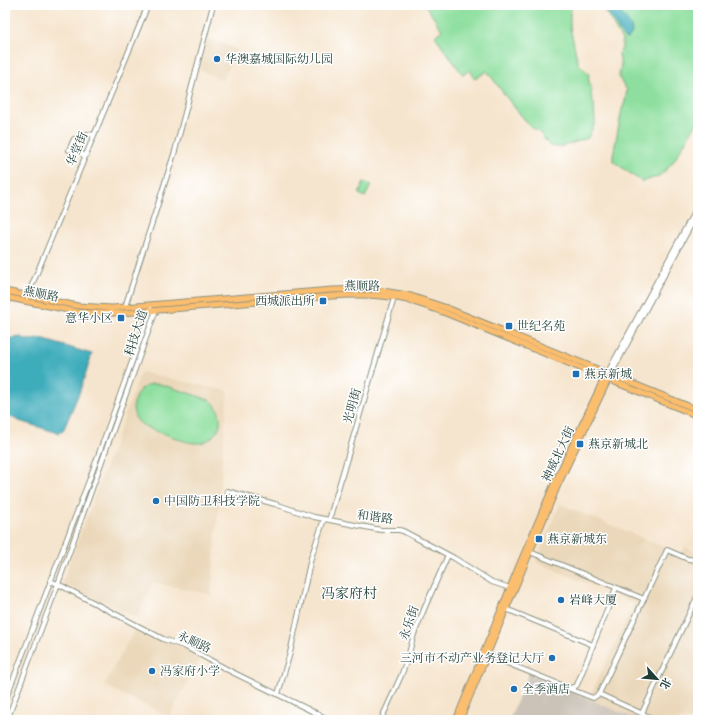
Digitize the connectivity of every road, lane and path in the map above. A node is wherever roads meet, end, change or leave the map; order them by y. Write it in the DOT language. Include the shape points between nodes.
graph roads {
  1 [pos="148,5"];
  2 [pos="213,5"];
  3 [pos="94,135"];
  4 [pos="79,141"];
  5 [pos="69,150"];
  6 [pos="85,156"];
  7 [pos="698,206"];
  8 [pos="698,212"];
  9 [pos="5,291"];
  10 [pos="5,297"];
  11 [pos="394,298"];
  12 [pos="27,299"];
  13 [pos="125,307"];
  14 [pos="153,308"];
  15 [pos="608,376"];
  16 [pos="698,410"];
  17 [pos="698,416"];
  18 [pos="227,491"];
  19 [pos="324,519"];
  20 [pos="329,520"];
  21 [pos="530,552"];
  22 [pos="448,555"];
  23 [pos="698,560"];
  24 [pos="50,581"];
  25 [pos="58,584"];
  26 [pos="510,588"];
  27 [pos="616,588"];
  28 [pos="698,595"];
  29 [pos="644,599"];
  30 [pos="506,609"];
  31 [pos="593,645"];
  32 [pos="487,655"];
  33 [pos="569,688"];
  34 [pos="278,694"];
  35 [pos="600,694"];
  36 [pos="5,701"];
  37 [pos="642,713"];
  38 [pos="6,720"];
  39 [pos="330,720"];
  40 [pos="381,720"];
  41 [pos="456,720"];
  42 [pos="460,720"];
  43 [pos="656,720"];
  1 -- 3 [label="street, 华堂街"];
  2 -- 13 [label="street" via="175,151"];
  3 -- 4 [label="street" via="87,134"];
  3 -- 6 [label="street, 华堂街"];
  4 -- 5 [label="street" via="74,139"];
  4 -- 6 [label="street" via="80,152"];
  6 -- 12 [label="street, 华堂街"];
  7 -- 15 [label="street, 神威北大街"];
  8 -- 15 [label="street, 神威北大街"];
  9 -- 12 [label="main road, 燕顺路"];
  10 -- 12 [label="main road, 燕顺路"];
  11 -- 14 [label="main road, 燕顺路" via="375,295 332,296"];
  11 -- 15 [label="main road, 燕顺路" via="443,312"];
  11 -- 20 [label="street, 光明街"];
  12 -- 13 [label="main road, 燕顺路" via="96,308"];
  12 -- 14 [label="main road, 燕顺路" via="78,312 122,313"];
  13 -- 14 [label="main road, 燕顺路"];
  14 -- 15 [label="main road, 燕顺路" via="332,290 376,290 408,295 447,308"];
  14 -- 24 [label="street, 科技大道"];
  14 -- 25 [label="street, 科技大道"];
  15 -- 16 [label="main road, 燕顺路"];
  15 -- 17 [label="main road, 燕顺路"];
  15 -- 21 [label="main road, 神威北大街"];
  15 -- 26 [label="main road, 神威北大街" via="554,484"];
  18 -- 19 [label="street, 和谐路"];
  19 -- 20 [label="street, 和谐路"];
  19 -- 34 [label="street" via="311,558"];
  20 -- 22 [label="street, 和谐路" via="381,530 403,531"];
  21 -- 27 [label="street"];
  21 -- 30 [label="main road, 神威北大街"];
  22 -- 26 [label="street, 和谐路" via="492,582"];
  22 -- 40 [label="street, 永乐街" via="424,607 402,676"];
  23 -- 29 [label="street" via="688,559 667,550"];
  24 -- 25 [label="street, 永顺路"];
  24 -- 36 [label="street, 科技大道"];
  25 -- 34 [label="street, 永顺路"];
  25 -- 38 [label="street, 科技大道"];
  26 -- 41 [label="main road, 神威北大街"];
  27 -- 29 [label="street"];
  27 -- 31 [label="street"];
  28 -- 37 [label="street"];
  29 -- 35 [label="street"];
  30 -- 31 [label="street"];
  30 -- 32 [label="main road, 神威北大街"];
  31 -- 33 [label="street" via="577,685"];
  32 -- 33 [label="street"];
  32 -- 42 [label="main road, 神威北大街"];
  33 -- 35 [label="street" via="593,698"];
  34 -- 39 [label="street, 永顺路"];
  35 -- 37 [label="street"];
  37 -- 43 [label="street"];
}
